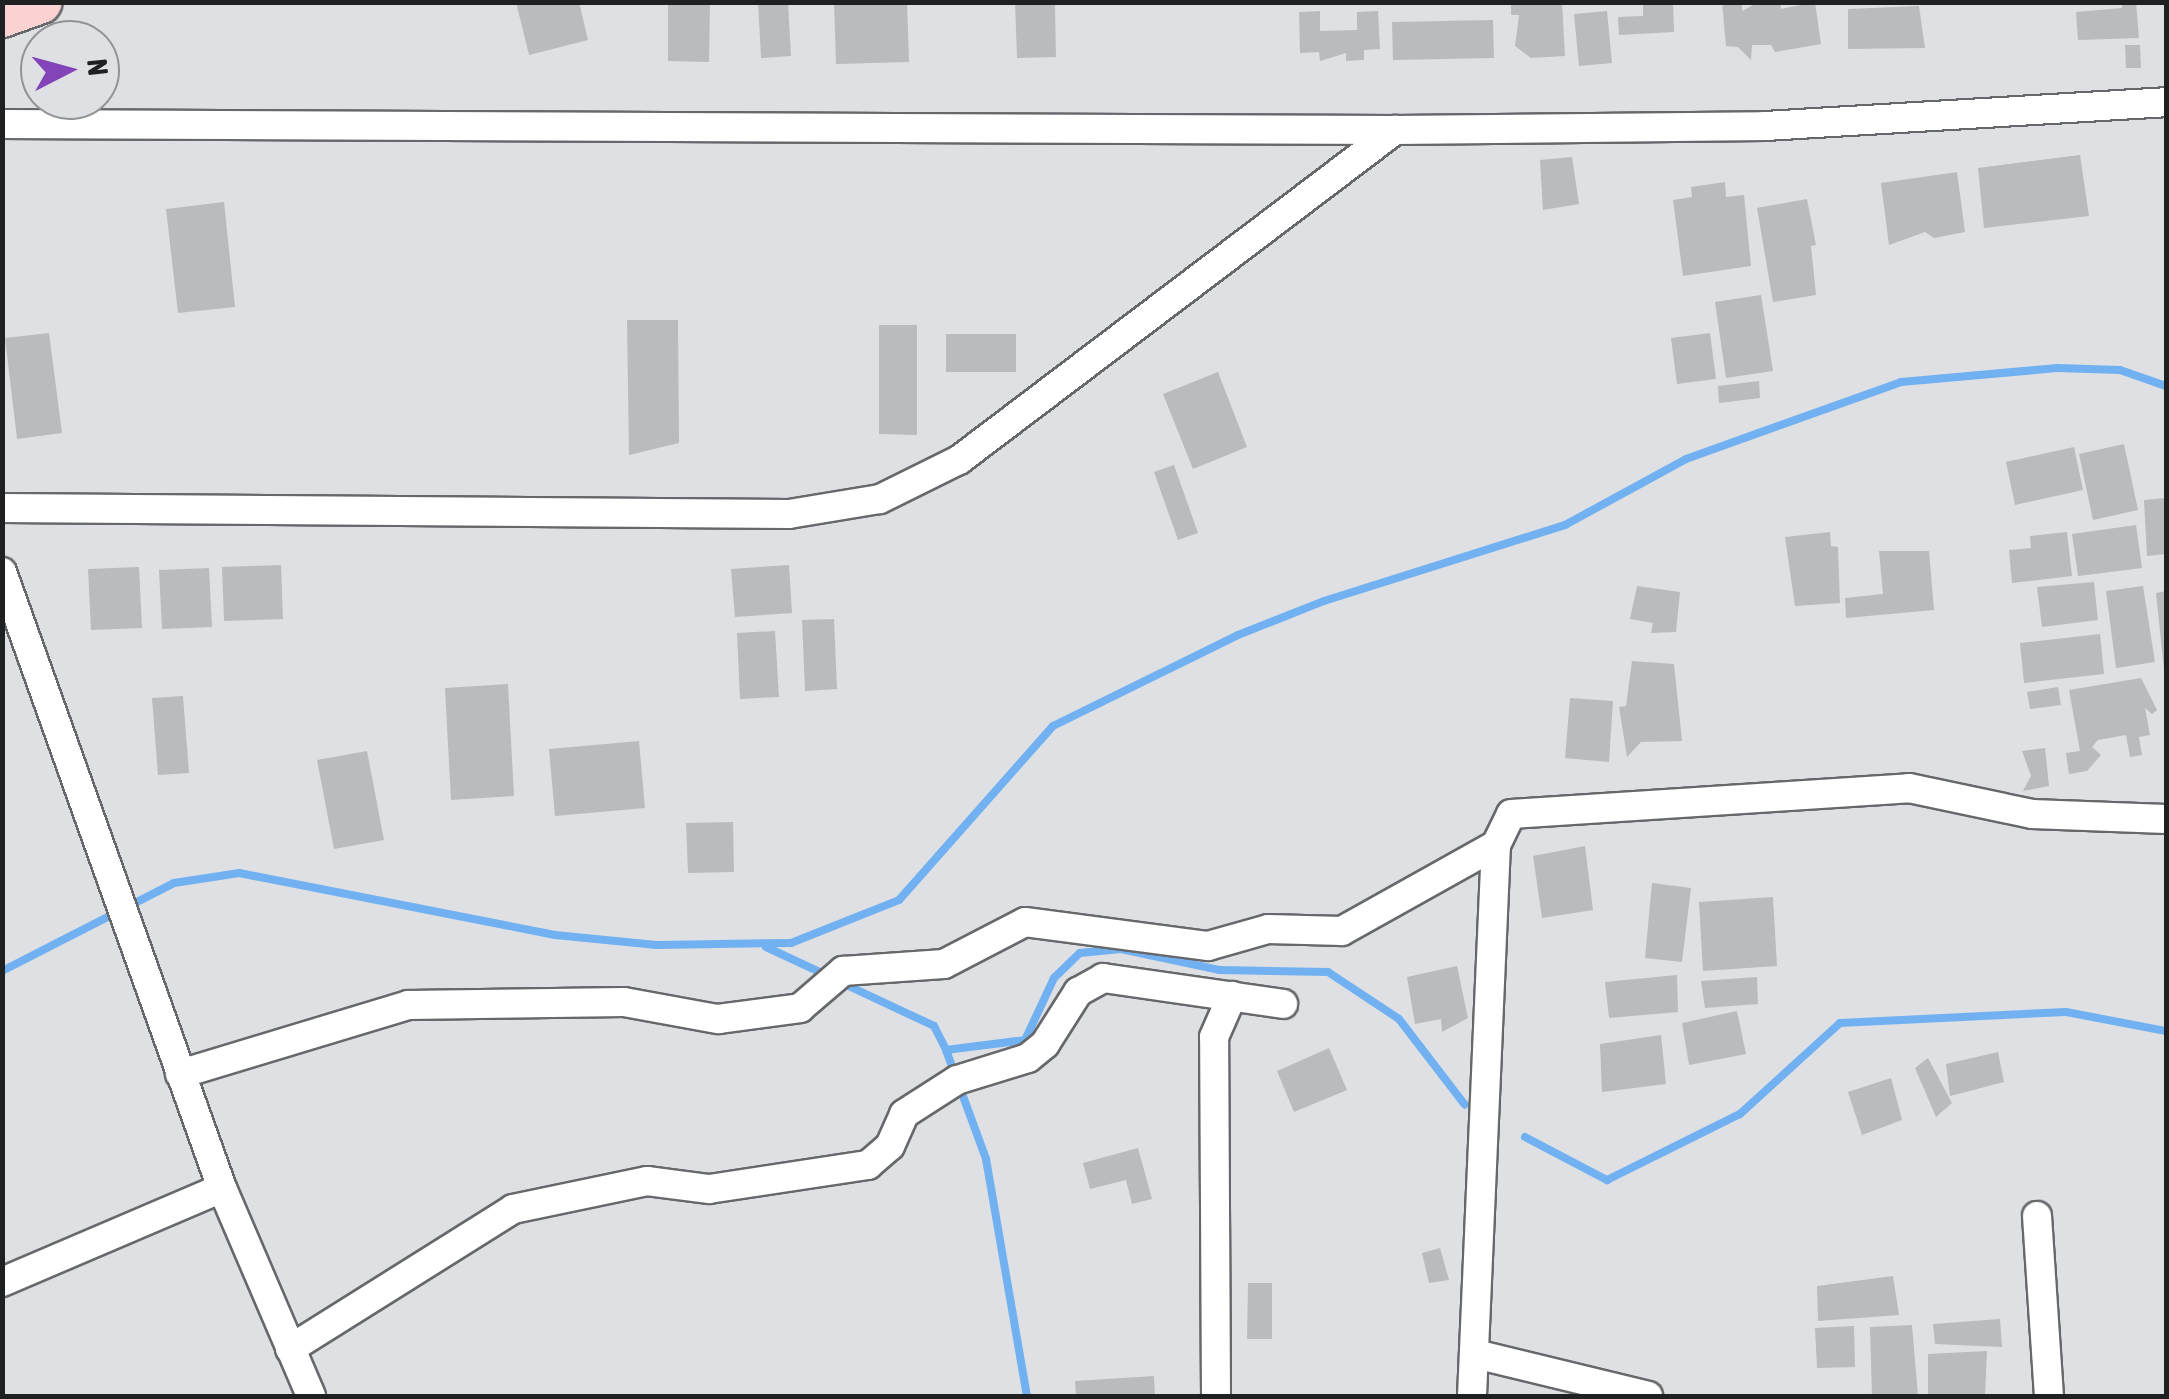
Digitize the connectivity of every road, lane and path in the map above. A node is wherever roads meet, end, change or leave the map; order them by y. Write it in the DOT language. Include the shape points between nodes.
graph roads {
  1 [pos="42,2"];
  2 [pos="2,16"];
  3 [pos="2166,102"];
  4 [pos="2,124"];
  5 [pos="1395,130"];
  6 [pos="2,508"];
  7 [pos="2,572"];
  8 [pos="2166,819"];
  9 [pos="1496,845"];
  10 [pos="1232,996"];
  11 [pos="1283,1004"];
  12 [pos="180,1074"];
  13 [pos="222,1188"];
  14 [pos="2036,1216"];
  15 [pos="2,1282"];
  16 [pos="290,1349"];
  17 [pos="1475,1354"];
  18 [pos="312,1396"];
  19 [pos="1216,1396"];
  20 [pos="1472,1396"];
  21 [pos="1648,1396"];
  22 [pos="2049,1396"];
  1 -- 2 [label="main road"];
  3 -- 5 [label="street" via="1764,126"];
  4 -- 5 [label="street"];
  5 -- 6 [label="street" via="959,460 880,498 789,514"];
  7 -- 12 [label="street"];
  8 -- 9 [label="street" via="2032,814 1908,788 1530,809 1501,825"];
  9 -- 12 [label="street" via="1342,931 1268,929 1208,946 1025,922 944,964 843,971 800,1008 708,1019 624,1002 408,1004"];
  9 -- 17 [label="street"];
  10 -- 11 [label="street"];
  10 -- 16 [label="street" via="1103,978 1078,992 1046,1044 1028,1058 957,1080 904,1114 890,1146 868,1165 709,1189 647,1181 513,1209"];
  10 -- 19 [label="street" via="1214,1037"];
  12 -- 13 [label="street"];
  13 -- 15 [label="street"];
  13 -- 16 [label="street"];
  14 -- 22 [label="street"];
  16 -- 18 [label="street"];
  17 -- 20 [label="street"];
  17 -- 21 [label="street"];
}
